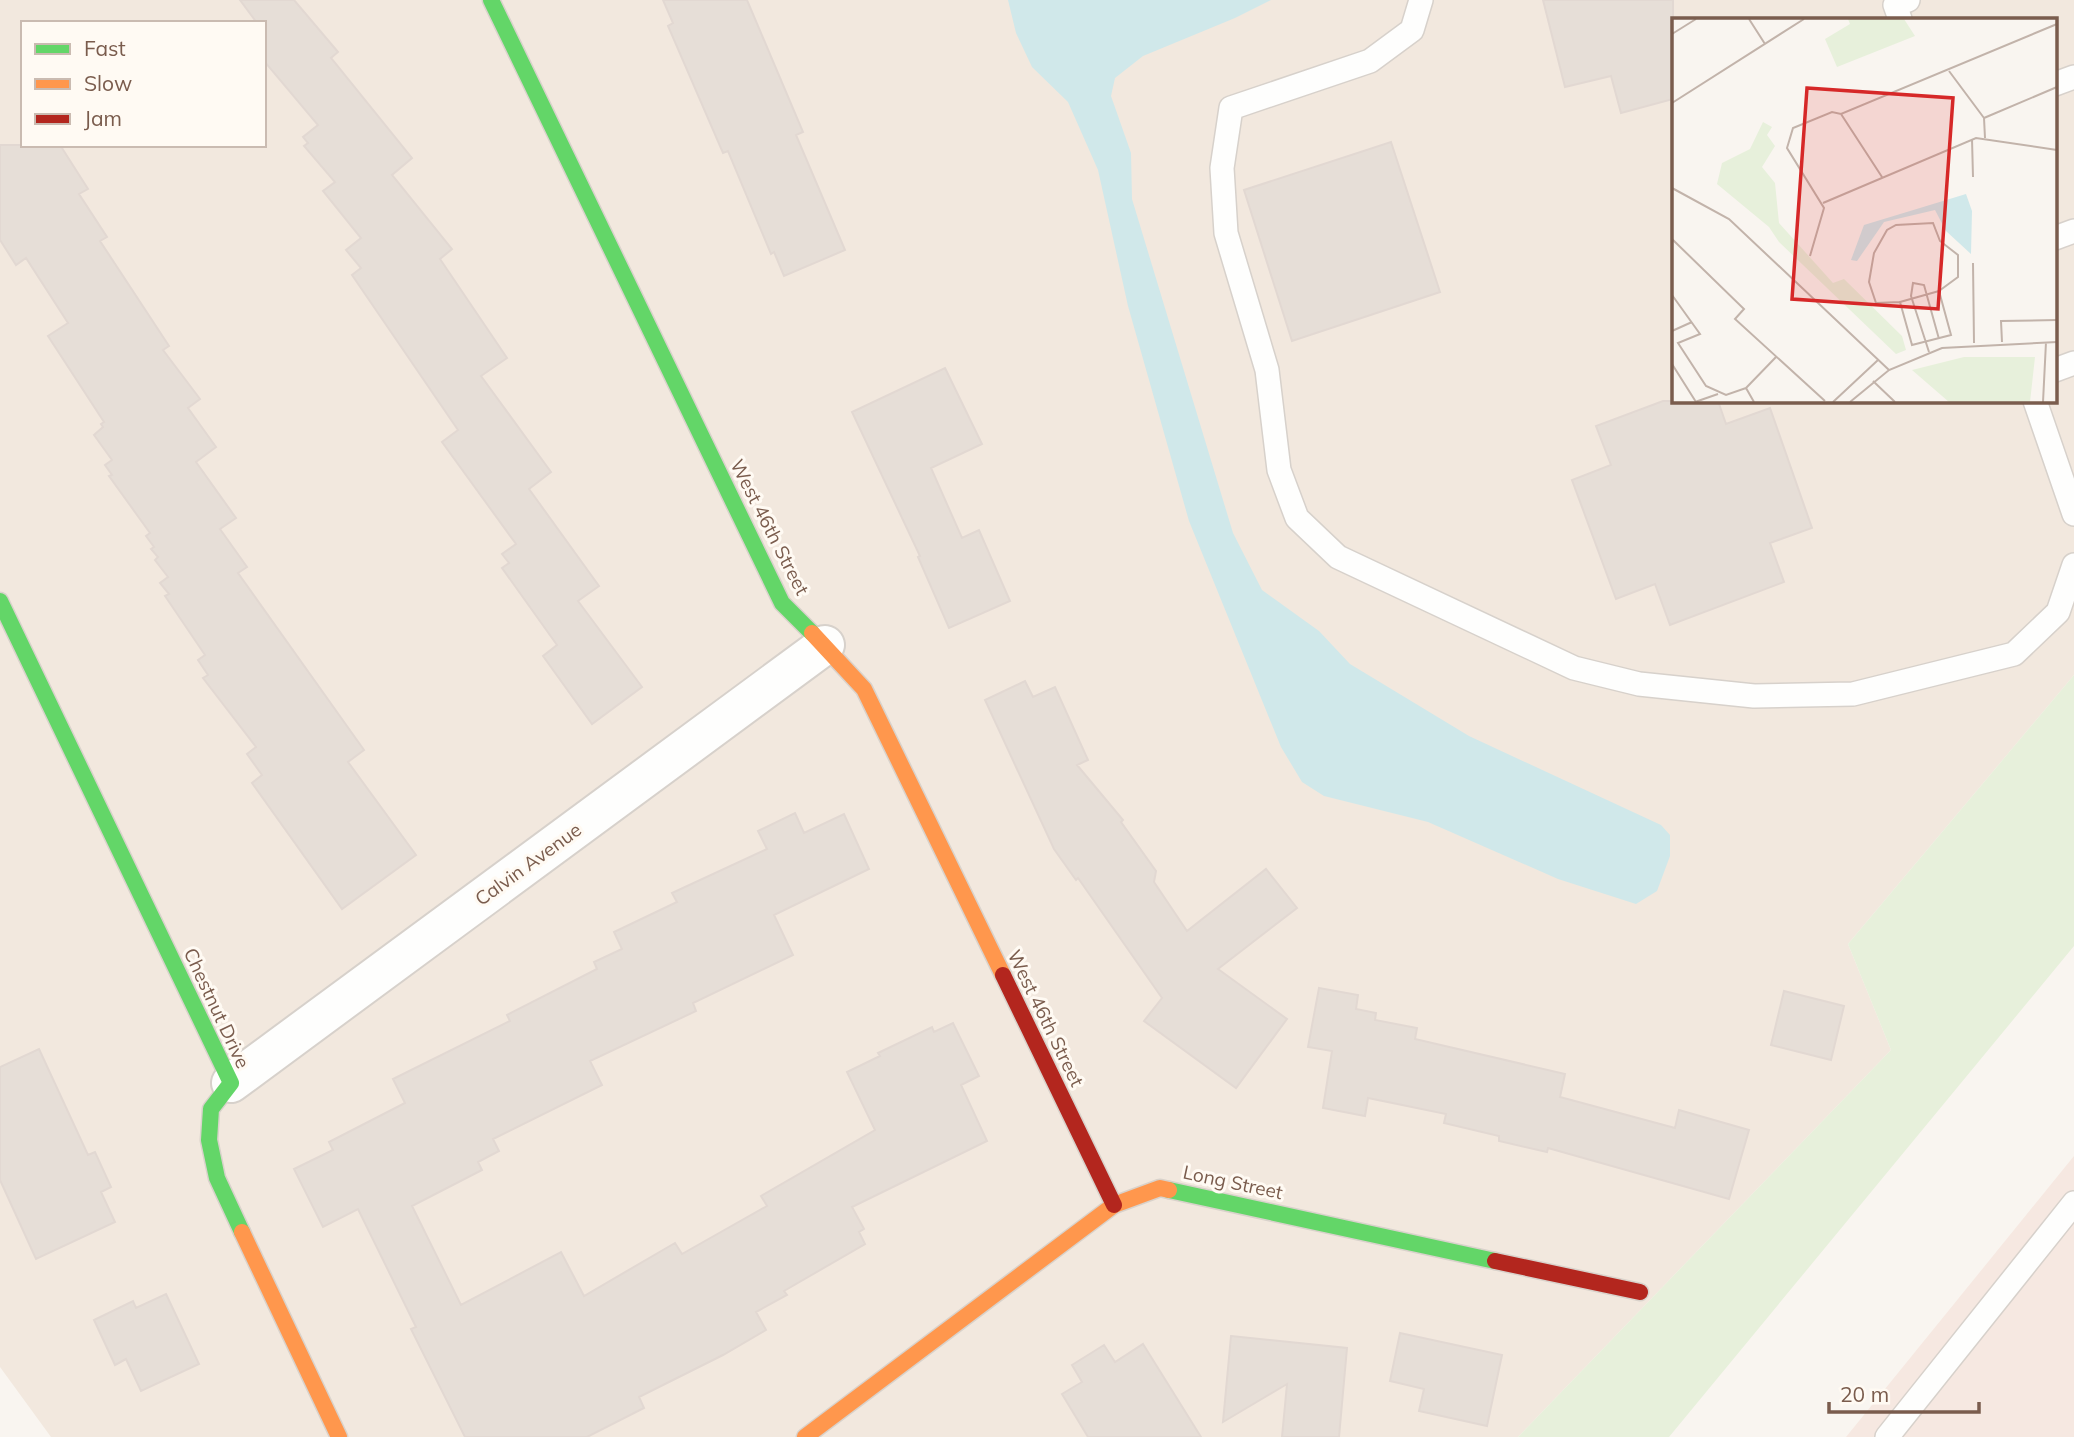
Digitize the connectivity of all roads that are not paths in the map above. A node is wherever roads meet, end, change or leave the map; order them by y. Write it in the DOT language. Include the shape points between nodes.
graph roads {
  1 [pos="491,0"];
  2 [pos="1421,0"];
  3 [pos="2074,77"];
  4 [pos="2056,84"];
  5 [pos="2074,231"];
  6 [pos="2056,238"];
  7 [pos="2074,363"];
  8 [pos="2056,370"];
  9 [pos="2035,402"];
  10 [pos="2074,514"];
  11 [pos="2074,565"];
  12 [pos="0,601"];
  13 [pos="825,645"];
  14 [pos="231,1083"];
  15 [pos="2074,1203"];
  16 [pos="1114,1205"];
  17 [pos="1640,1292"];
  18 [pos="339,1437"];
  19 [pos="805,1437"];
  20 [pos="1887,1437"];
  1 -- 13 [label="street, West 46th Street" via="782,603"];
  2 -- 11 [label="lane" via="1412,30 1370,61 1231,108 1222,168 1226,233 1267,370 1279,470 1297,518 1338,557 1574,668 1639,684 1754,696 1853,694 2014,654 2058,612"];
  3 -- 4 [label="lane"];
  5 -- 6 [label="lane"];
  7 -- 8 [label="lane"];
  9 -- 10 [label="lane"];
  12 -- 14 [label="street, Chestnut Drive"];
  13 -- 14 [label="street, Calvin Avenue"];
  13 -- 16 [label="street, West 46th Street" via="864,689"];
  14 -- 18 [label="street, Chestnut Drive" via="211,1109 209,1140 217,1178"];
  15 -- 20 [label="lane"];
  16 -- 17 [label="street, Long Street" via="1160,1188"];
  16 -- 19 [label="street, Long Street"];
}
